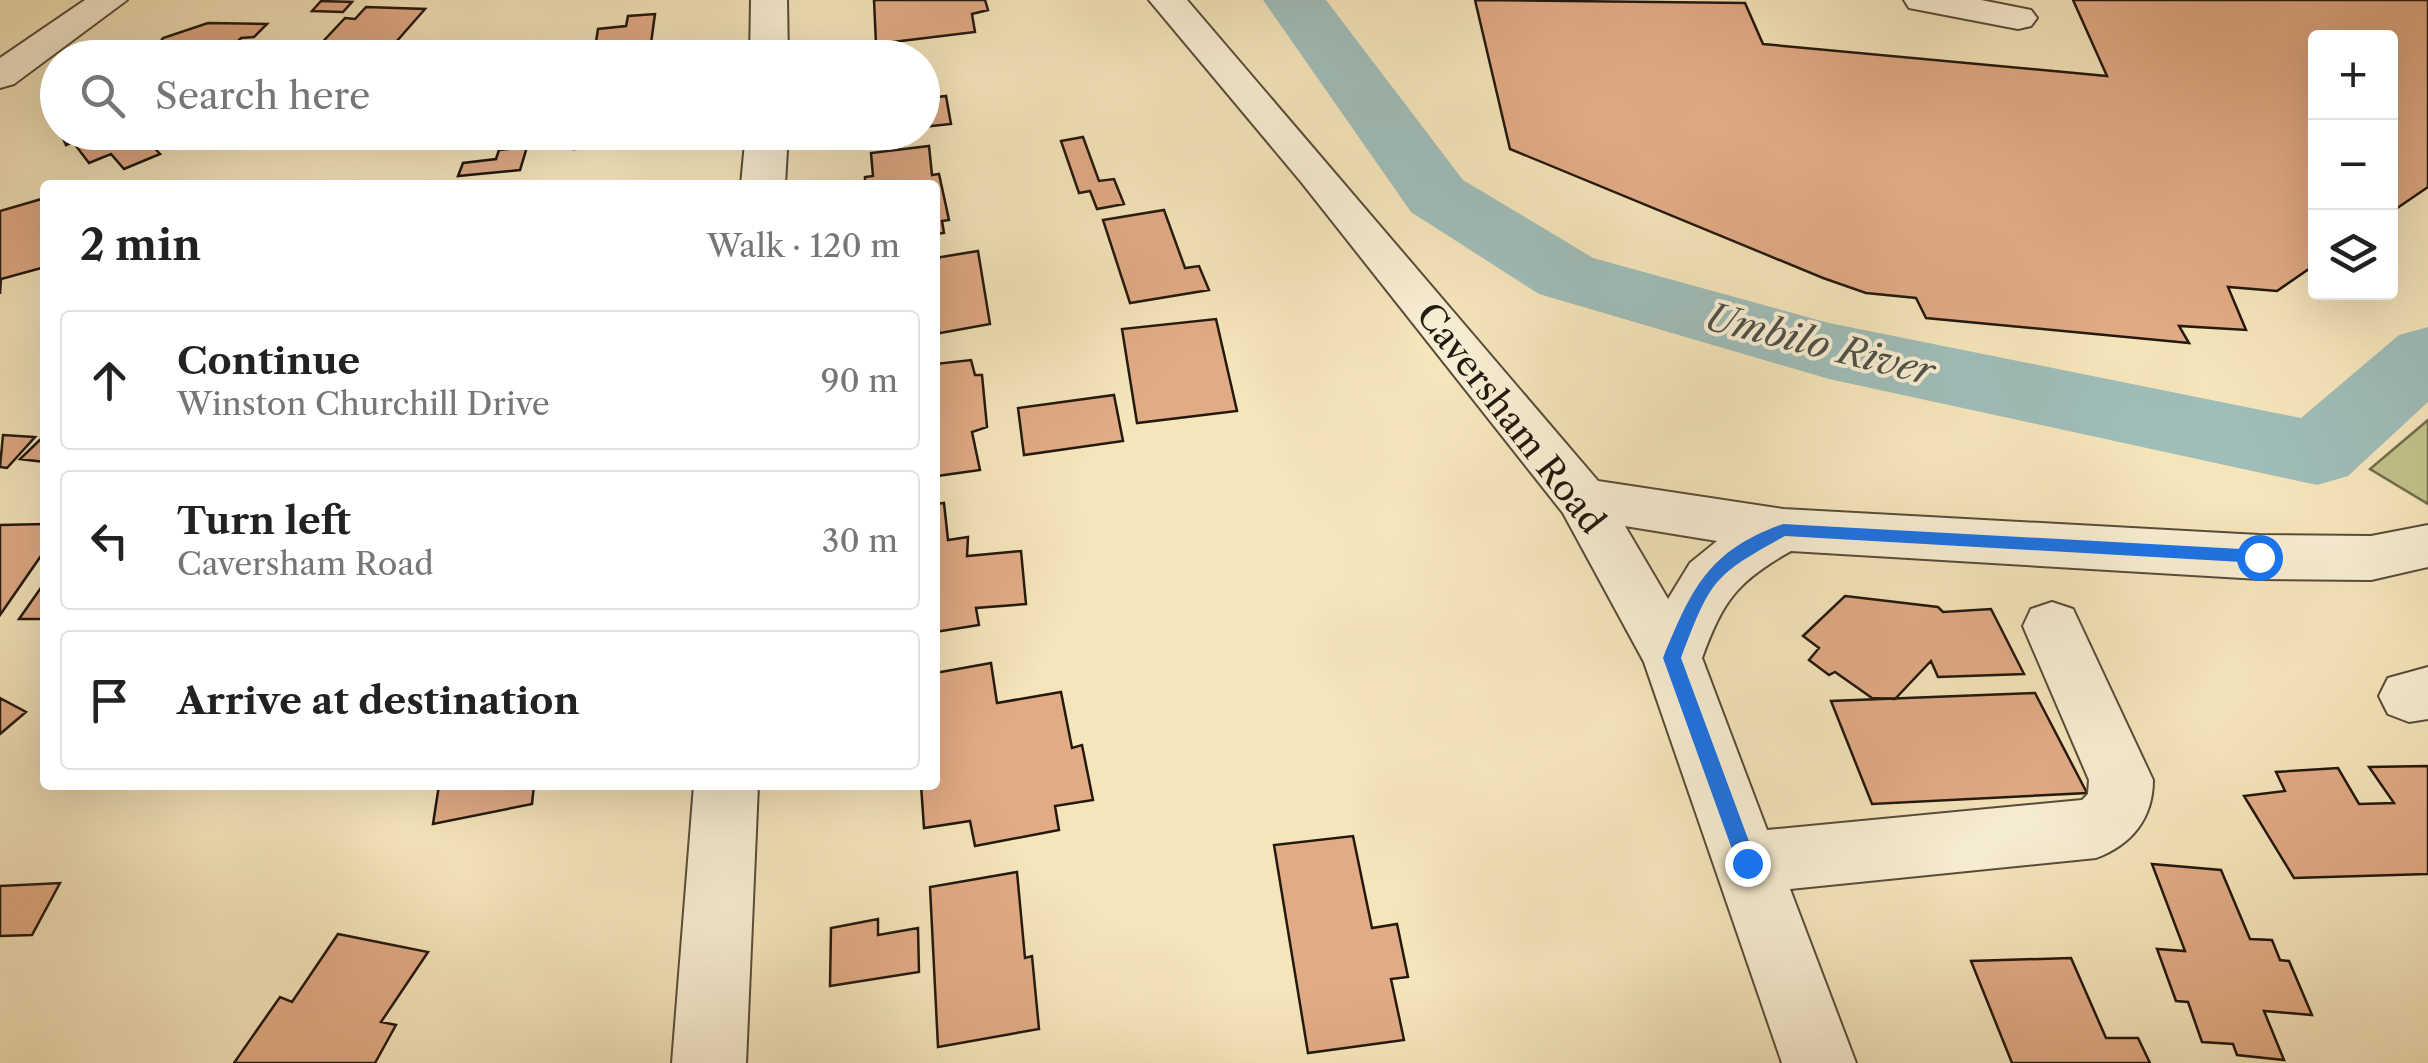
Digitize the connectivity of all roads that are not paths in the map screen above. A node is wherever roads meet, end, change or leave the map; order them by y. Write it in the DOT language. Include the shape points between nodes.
graph roads {
  1 [pos="109,0"];
  2 [pos="768,0"];
  3 [pos="1167,0"];
  4 [pos="1922,0"];
  5 [pos="2018,18"];
  6 [pos="52,40"];
  7 [pos="769,40"];
  8 [pos="40,48"];
  9 [pos="0,76"];
  10 [pos="766,150"];
  11 [pos="763,180"];
  12 [pos="1582,499"];
  13 [pos="1783,530"];
  14 [pos="2428,546"];
  15 [pos="2052,626"];
  16 [pos="1672,658"];
  17 [pos="726,790"];
  18 [pos="1747,863"];
  19 [pos="709,1063"];
  20 [pos="1819,1063"];
  1 -- 6 [label="street"];
  2 -- 7 [label="street"];
  3 -- 12 [label="street, Caversham Road"];
  4 -- 5 [label="street"];
  8 -- 9 [label="street"];
  10 -- 11 [label="street"];
  12 -- 13 [label="street"];
  12 -- 16 [label="street, Caversham Road"];
  13 -- 14 [label="street" via="2259,557 2371,558"];
  13 -- 16 [label="street" via="1710,575"];
  15 -- 18 [label="street" via="2122,780 2122,799 2112,816 2096,828"];
  16 -- 18 [label="street, Caversham Road"];
  17 -- 19 [label="street"];
  18 -- 20 [label="street, Caversham Road"];
}
